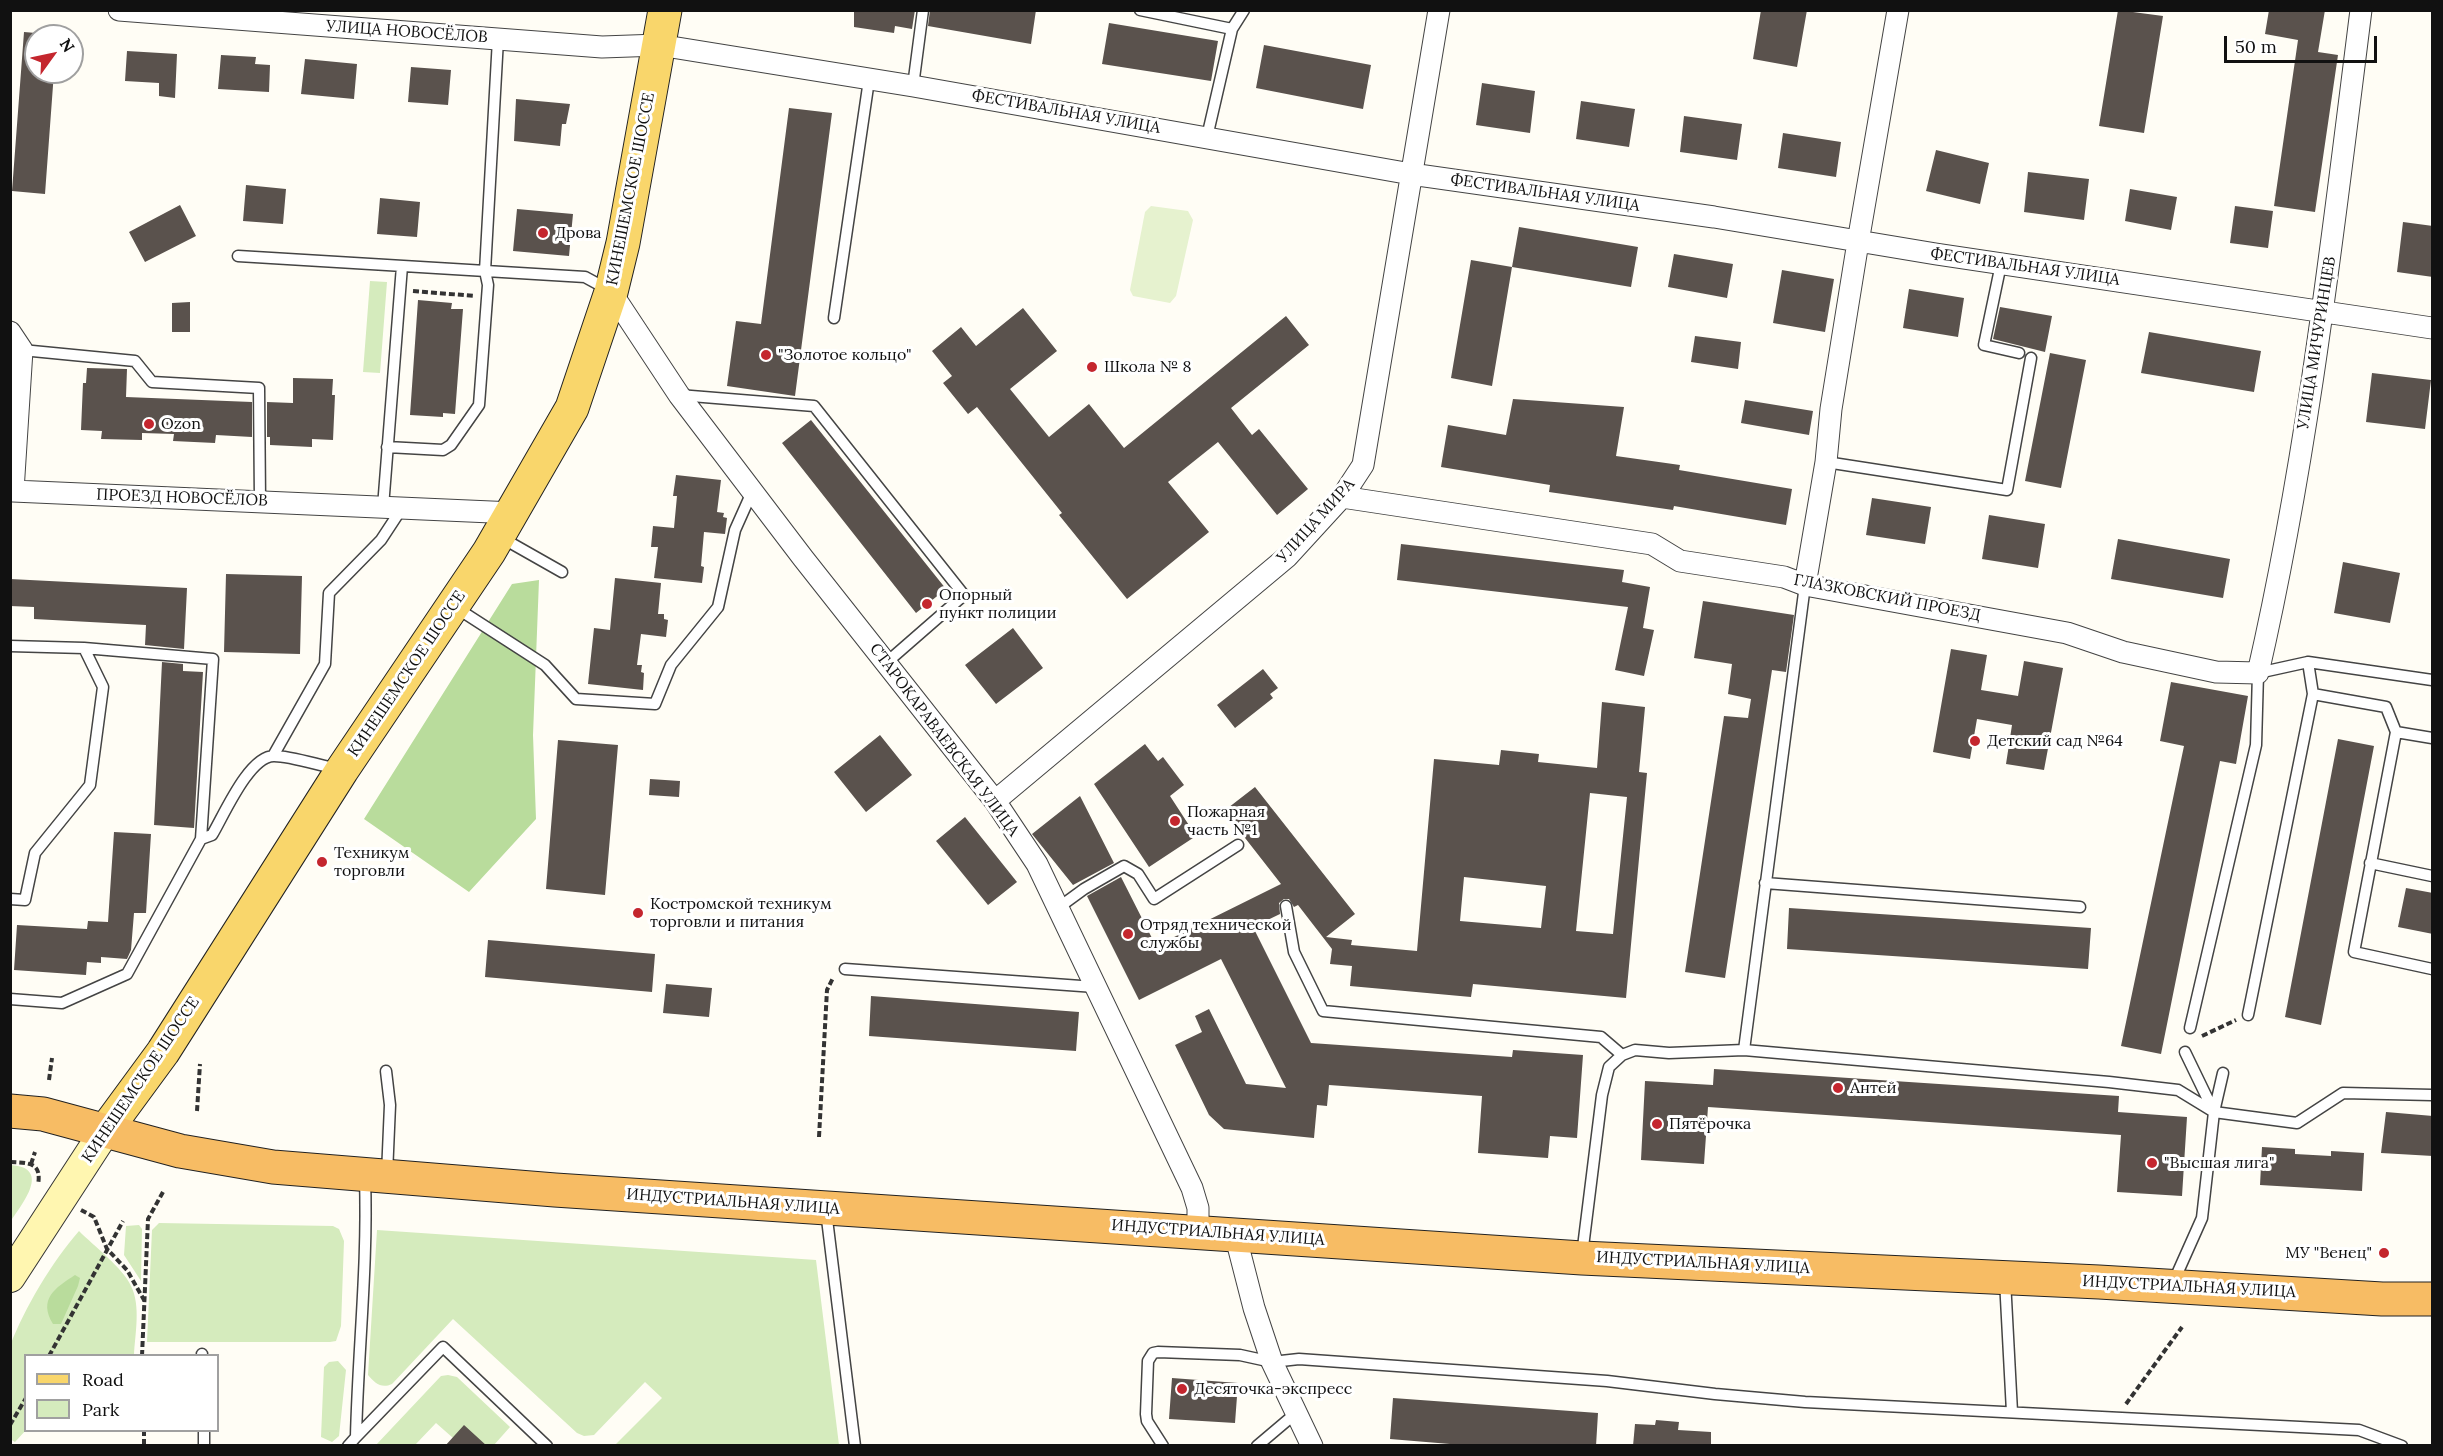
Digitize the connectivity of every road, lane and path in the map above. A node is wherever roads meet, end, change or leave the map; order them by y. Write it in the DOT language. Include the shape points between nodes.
graph roads {
  1 [pos="119,10"];
  2 [pos="665,10"];
  3 [pos="923,10"];
  4 [pos="1140,10"];
  5 [pos="1244,10"];
  6 [pos="1439,10"];
  7 [pos="1898,10"];
  8 [pos="2361,10"];
  9 [pos="1232,29"];
  10 [pos="498,39"];
  11 [pos="659,45"];
  12 [pos="869,80"];
  13 [pos="913,86"];
  14 [pos="1207,137"];
  15 [pos="1411,174"];
  16 [pos="1858,242"];
  17 [pos="238,256"];
  18 [pos="2001,264"];
  19 [pos="402,266"];
  20 [pos="485,271"];
  21 [pos="400,290"];
  22 [pos="611,292"];
  23 [pos="487,297"];
  24 [pos="2324,310"];
  25 [pos="834,318"];
  26 [pos="2433,328"];
  27 [pos="10,332"];
  28 [pos="22,350"];
  29 [pos="2019,353"];
  30 [pos="2031,358"];
  31 [pos="679,394"];
  32 [pos="387,447"];
  33 [pos="1826,462"];
  34 [pos="752,492"];
  35 [pos="1342,497"];
  36 [pos="260,501"];
  37 [pos="392,507"];
  38 [pos="506,525"];
  39 [pos="562,572"];
  40 [pos="1805,585"];
  41 [pos="453,606"];
  42 [pos="10,646"];
  43 [pos="84,648"];
  44 [pos="2308,662"];
  45 [pos="886,663"];
  46 [pos="2258,673"];
  47 [pos="2433,681"];
  48 [pos="2313,694"];
  49 [pos="2396,732"];
  50 [pos="2433,738"];
  51 [pos="273,756"];
  52 [pos="342,770"];
  53 [pos="995,801"];
  54 [pos="201,839"];
  55 [pos="1238,845"];
  56 [pos="2370,862"];
  57 [pos="2433,876"];
  58 [pos="1765,883"];
  59 [pos="10,899"];
  60 [pos="1286,906"];
  61 [pos="2080,907"];
  62 [pos="1058,908"];
  63 [pos="845,969"];
  64 [pos="2433,969"];
  65 [pos="1095,987"];
  66 [pos="10,999"];
  67 [pos="2248,1015"];
  68 [pos="2190,1028"];
  69 [pos="2196,1038"];
  70 [pos="1744,1050"];
  71 [pos="2185,1052"];
  72 [pos="1622,1055"];
  73 [pos="52,1058"];
  74 [pos="200,1064"];
  75 [pos="386,1071"];
  76 [pos="2223,1073"];
  77 [pos="49,1080"];
  78 [pos="2433,1095"];
  79 [pos="10,1111"];
  80 [pos="196,1111"];
  81 [pos="2214,1112"];
  82 [pos="105,1131"];
  83 [pos="819,1137"];
  84 [pos="35,1152"];
  85 [pos="10,1162"];
  86 [pos="31,1164"];
  87 [pos="376,1176"];
  88 [pos="163,1192"];
  89 [pos="61,1198"];
  90 [pos="825,1207"];
  91 [pos="123,1221"];
  92 [pos="1198,1231"];
  93 [pos="1235,1234"];
  94 [pos="107,1249"];
  95 [pos="1582,1257"];
  96 [pos="10,1277"];
  97 [pos="2005,1278"];
  98 [pos="2172,1286"];
  99 [pos="2433,1299"];
  100 [pos="145,1301"];
  101 [pos="2182,1327"];
  102 [pos="50,1354"];
  103 [pos="142,1354"];
  104 [pos="1272,1362"];
  105 [pos="24,1401"];
  106 [pos="2012,1412"];
  107 [pos="1296,1413"];
  108 [pos="2116,1417"];
  109 [pos="10,1425"];
  110 [pos="352,1442"];
  111 [pos="547,1446"];
  112 [pos="855,1446"];
  113 [pos="1163,1446"];
  114 [pos="1257,1446"];
  115 [pos="1312,1446"];
  116 [pos="2402,1446"];
  1 -- 10 [label="street, УЛИЦА НОВОСЁЛОВ"];
  2 -- 11 [label="main road, КИНЕШЕМСКОЕ ШОССЕ"];
  3 -- 13 [label="lane"];
  4 -- 9 [label="lane"];
  5 -- 9 [label="lane"];
  6 -- 15 [label="street, УЛИЦА МИРА"];
  7 -- 16 [label="street"];
  8 -- 24 [label="street, УЛИЦА МИЧУРИНЦЕВ"];
  9 -- 14 [label="lane"];
  10 -- 11 [label="street, УЛИЦА НОВОСЁЛОВ" via="602,47"];
  10 -- 20 [label="lane"];
  11 -- 12 [label="street, ФЕСТИВАЛЬНАЯ УЛИЦА"];
  11 -- 22 [label="main road, КИНЕШЕМСКОЕ ШОССЕ"];
  12 -- 13 [label="street, ФЕСТИВАЛЬНАЯ УЛИЦА"];
  12 -- 25 [label="lane"];
  13 -- 14 [label="street, ФЕСТИВАЛЬНАЯ УЛИЦА"];
  14 -- 15 [label="street, ФЕСТИВАЛЬНАЯ УЛИЦА"];
  15 -- 16 [label="street, ФЕСТИВАЛЬНАЯ УЛИЦА" via="1714,217"];
  15 -- 35 [label="street, УЛИЦА МИРА" via="1363,465"];
  16 -- 18 [label="street, ФЕСТИВАЛЬНАЯ УЛИЦА"];
  16 -- 33 [label="street"];
  17 -- 19 [label="lane"];
  18 -- 24 [label="street, ФЕСТИВАЛЬНАЯ УЛИЦА"];
  18 -- 29 [label="lane" via="1984,345"];
  19 -- 20 [label="lane"];
  19 -- 21 [label="lane"];
  20 -- 22 [label="lane" via="585,277"];
  20 -- 23 [label="lane"];
  21 -- 23 [label="path"];
  21 -- 32 [label="lane"];
  22 -- 31 [label="street, СТАРОКАРАВАЕВСКАЯ УЛИЦА"];
  22 -- 38 [label="main road, КИНЕШЕМСКОЕ ШОССЕ" via="572,408"];
  23 -- 32 [label="lane" via="479,405 451,445 443,450"];
  24 -- 26 [label="street, ФЕСТИВАЛЬНАЯ УЛИЦА"];
  24 -- 46 [label="street, УЛИЦА МИЧУРИНЦЕВ"];
  27 -- 28 [label="street"];
  28 -- 36 [label="lane" via="135,361 152,382 259,388"];
  28 -- 36 [label="street, ПРОЕЗД НОВОСЁЛОВ" via="13,491"];
  30 -- 33 [label="lane" via="2007,490"];
  31 -- 34 [label="street, СТАРОКАРАВАЕВСКАЯ УЛИЦА"];
  31 -- 45 [label="lane" via="814,406 964,595"];
  32 -- 37 [label="lane"];
  33 -- 40 [label="street"];
  34 -- 41 [label="lane" via="735,530 718,608 671,665 655,704 576,699 545,665"];
  34 -- 45 [label="street, СТАРОКАРАВАЕВСКАЯ УЛИЦА"];
  35 -- 40 [label="street, ГЛАЗКОВСКИЙ ПРОЕЗД" via="1652,544 1680,561 1784,577"];
  35 -- 53 [label="street, УЛИЦА МИРА" via="1287,557"];
  36 -- 37 [label="street, ПРОЕЗД НОВОСЁЛОВ"];
  37 -- 38 [label="street, ПРОЕЗД НОВОСЁЛОВ"];
  37 -- 51 [label="lane" via="381,540 329,593 325,664"];
  38 -- 39 [label="lane"];
  38 -- 41 [label="main road, КИНЕШЕМСКОЕ ШОССЕ"];
  40 -- 46 [label="street, ГЛАЗКОВСКИЙ ПРОЕЗД" via="2067,633 2123,652 2216,672"];
  40 -- 58 [label="lane"];
  41 -- 52 [label="main road, КИНЕШЕМСКОЕ ШОССЕ"];
  42 -- 43 [label="lane"];
  43 -- 54 [label="lane" via="213,659"];
  43 -- 59 [label="lane" via="103,687 90,785 35,853 25,900"];
  44 -- 46 [label="lane, ГЛАЗКОВСКИЙ ПРОЕЗД"];
  44 -- 47 [label="lane, ГЛАЗКОВСКИЙ ПРОЕЗД"];
  44 -- 48 [label="lane"];
  45 -- 53 [label="street, СТАРОКАРАВАЕВСКАЯ УЛИЦА"];
  46 -- 68 [label="lane" via="2256,745"];
  48 -- 49 [label="lane" via="2386,707"];
  48 -- 67 [label="lane"];
  49 -- 50 [label="lane"];
  49 -- 56 [label="lane"];
  51 -- 52 [label="lane"];
  51 -- 54 [label="lane" via="249,771 212,835"];
  52 -- 82 [label="main road, КИНЕШЕМСКОЕ ШОССЕ" via="163,1052"];
  53 -- 62 [label="street, СТАРОКАРАВАЕВСКАЯ УЛИЦА" via="1037,864"];
  54 -- 66 [label="lane" via="127,974 62,1003"];
  55 -- 62 [label="lane" via="1154,899 1138,874 1124,866"];
  56 -- 57 [label="lane"];
  56 -- 64 [label="lane" via="2354,952"];
  58 -- 61 [label="lane"];
  58 -- 70 [label="lane"];
  60 -- 72 [label="lane" via="1294,952 1323,1011 1601,1037"];
  62 -- 65 [label="street, СТАРОКАРАВАЕВСКАЯ УЛИЦА"];
  63 -- 65 [label="lane"];
  63 -- 83 [label="path" via="832,978 827,990"];
  65 -- 92 [label="street, СТАРОКАРАВАЕВСКАЯ УЛИЦА" via="1192,1188 1198,1208"];
  67 -- 69 [label="path"];
  70 -- 72 [label="lane" via="1635,1050"];
  70 -- 81 [label="lane" via="2178,1090"];
  71 -- 81 [label="lane"];
  72 -- 95 [label="lane" via="1609,1067 1602,1095"];
  73 -- 77 [label="path"];
  74 -- 80 [label="path"];
  75 -- 87 [label="lane" via="390,1105"];
  76 -- 81 [label="lane"];
  78 -- 81 [label="lane" via="2343,1093 2297,1123"];
  79 -- 82 [label="highway, ИНДУСТРИАЛЬНАЯ УЛИЦА" via="42,1114"];
  81 -- 98 [label="lane" via="2202,1218"];
  82 -- 87 [label="highway, ИНДУСТРИАЛЬНАЯ УЛИЦА" via="180,1151 261,1165"];
  82 -- 89 [label="main road, КИНЕШЕМСКОЕ ШОССЕ"];
  84 -- 86 [label="path"];
  85 -- 86 [label="path"];
  86 -- 89 [label="path" via="40,1176 38,1186"];
  87 -- 90 [label="highway, ИНДУСТРИАЛЬНАЯ УЛИЦА"];
  87 -- 110 [label="lane" via="366,1222"];
  88 -- 100 [label="path" via="148,1220"];
  89 -- 94 [label="path" via="94,1217"];
  89 -- 96 [label="main road, КИНЕШЕМСКОЕ ШОССЕ"];
  90 -- 92 [label="highway, ИНДУСТРИАЛЬНАЯ УЛИЦА"];
  90 -- 112 [label="lane"];
  91 -- 94 [label="path"];
  92 -- 93 [label="highway, ИНДУСТРИАЛЬНАЯ УЛИЦА"];
  93 -- 95 [label="highway, ИНДУСТРИАЛЬНАЯ УЛИЦА"];
  93 -- 104 [label="street"];
  94 -- 100 [label="path" via="127,1270"];
  94 -- 102 [label="path"];
  95 -- 97 [label="highway, ИНДУСТРИАЛЬНАЯ УЛИЦА"];
  97 -- 98 [label="highway, ИНДУСТРИАЛЬНАЯ УЛИЦА"];
  97 -- 106 [label="lane"];
  98 -- 99 [label="highway, ИНДУСТРИАЛЬНАЯ УЛИЦА"];
  100 -- 103 [label="path"];
  101 -- 108 [label="path"];
  104 -- 106 [label="lane" via="1299,1359 1606,1381 1805,1402"];
  104 -- 107 [label="street"];
  104 -- 113 [label="lane" via="1240,1355 1153,1353 1148,1362 1147,1421"];
  105 -- 109 [label="path"];
  106 -- 108 [label="lane"];
  107 -- 114 [label="lane"];
  107 -- 115 [label="street"];
  108 -- 116 [label="lane" via="2359,1430"];
  110 -- 111 [label="lane" via="443,1347"];
}
